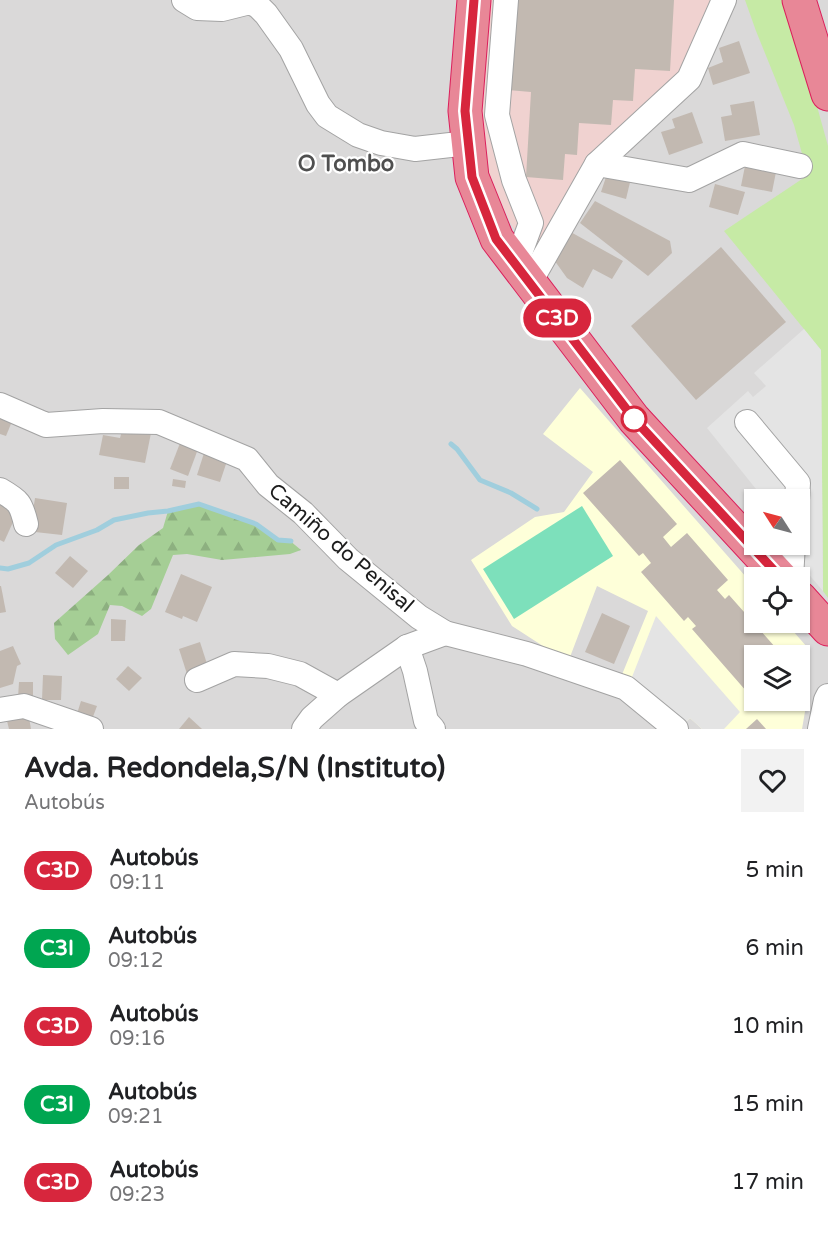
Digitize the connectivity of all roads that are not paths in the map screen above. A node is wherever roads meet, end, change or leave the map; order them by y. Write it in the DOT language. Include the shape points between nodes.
graph roads {
  1 [pos="184,0"];
  2 [pos="474,0"];
  3 [pos="506,0"];
  4 [pos="724,0"];
  5 [pos="799,0"];
  6 [pos="828,94"];
  7 [pos="468,143"];
  8 [pos="597,164"];
  9 [pos="800,166"];
  10 [pos="523,273"];
  11 [pos="0,405"];
  12 [pos="747,422"];
  13 [pos="798,489"];
  14 [pos="0,490"];
  15 [pos="26,524"];
  16 [pos="771,567"];
  17 [pos="810,609"];
  18 [pos="828,629"];
  19 [pos="445,633"];
  20 [pos="407,647"];
  21 [pos="197,680"];
  22 [pos="338,695"];
  23 [pos="828,696"];
  24 [pos="0,710"];
  25 [pos="91,729"];
  26 [pos="304,729"];
  27 [pos="433,729"];
  28 [pos="676,729"];
  29 [pos="820,729"];
  1 -- 7 [label="street" via="197,8 222,9 250,2 258,6 291,49 327,116 358,135 415,149"];
  2 -- 7 [label="highway" via="465,111"];
  3 -- 10 [label="street" via="497,115 514,180 531,223"];
  4 -- 8 [label="street" via="682,95"];
  5 -- 6 [label="highway"];
  7 -- 10 [label="highway" via="472,177 496,239"];
  8 -- 9 [label="street" via="689,180 743,154"];
  8 -- 10 [label="street"];
  10 -- 16 [label="highway" via="634,419"];
  11 -- 19 [label="street, Camiño do Penisal" via="46,425 159,422 248,459 268,485 303,513 348,559 419,617"];
  12 -- 13 [label="street" via="798,483"];
  14 -- 15 [label="street" via="22,506"];
  17 -- 18 [label="highway"];
  19 -- 20 [label="street"];
  19 -- 28 [label="street, Camiño do Penisal" via="526,654 626,688"];
  20 -- 22 [label="street"];
  20 -- 27 [label="street" via="426,721"];
  21 -- 22 [label="street" via="234,664 268,666 300,674"];
  22 -- 26 [label="street"];
  23 -- 29 [label="street"];
  24 -- 25 [label="street" via="24,706"];
}
